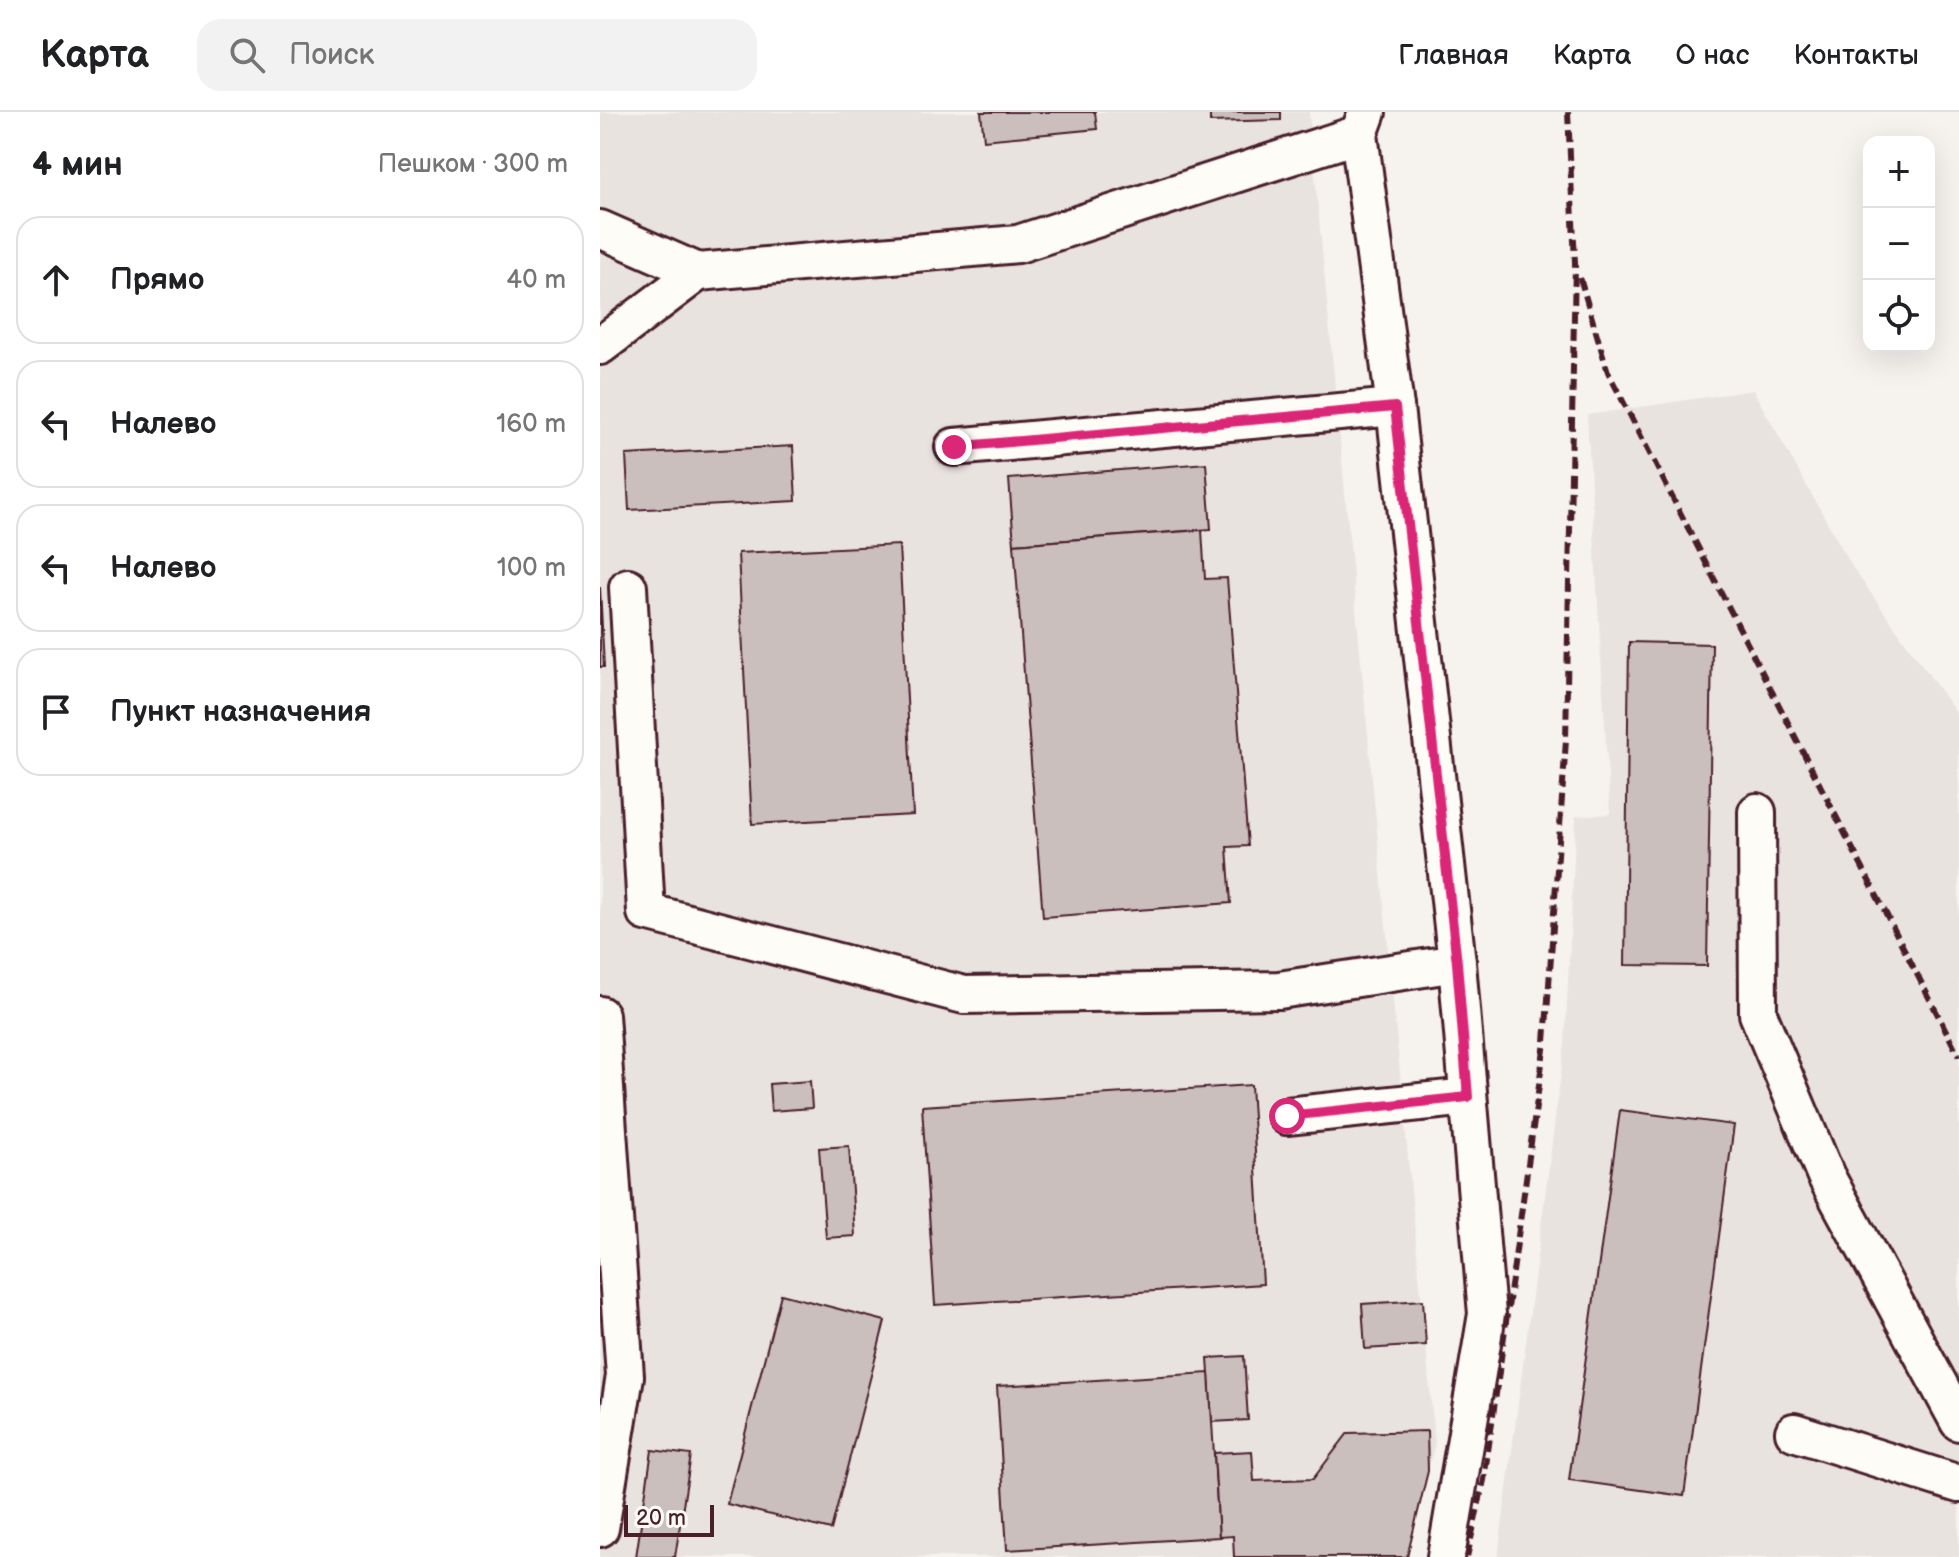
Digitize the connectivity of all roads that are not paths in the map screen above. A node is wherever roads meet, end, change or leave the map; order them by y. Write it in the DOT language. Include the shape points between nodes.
graph roads {
  1 [pos="1363,123"];
  2 [pos="600,229"];
  3 [pos="698,272"];
  4 [pos="600,346"];
  5 [pos="1395,407"];
  6 [pos="954,447"];
  7 [pos="628,587"];
  8 [pos="1757,812"];
  9 [pos="1457,963"];
  10 [pos="600,1015"];
  11 [pos="1468,1097"];
  12 [pos="1287,1116"];
  13 [pos="1959,1422"];
  14 [pos="1794,1432"];
  15 [pos="1959,1484"];
  16 [pos="600,1528"];
  17 [pos="1446,1557"];
  1 -- 3 [label="street" via="1018,244"];
  1 -- 5 [label="street"];
  2 -- 3 [label="street"];
  3 -- 4 [label="street"];
  5 -- 6 [label="street"];
  5 -- 9 [label="street"];
  7 -- 9 [label="street" via="646,912 964,995 1279,990"];
  8 -- 13 [label="street" via="1758,1014 1826,1176"];
  9 -- 11 [label="street"];
  10 -- 16 [label="street" via="625,1376"];
  11 -- 12 [label="street"];
  11 -- 17 [label="street" via="1487,1314"];
  14 -- 15 [label="street"];
}
